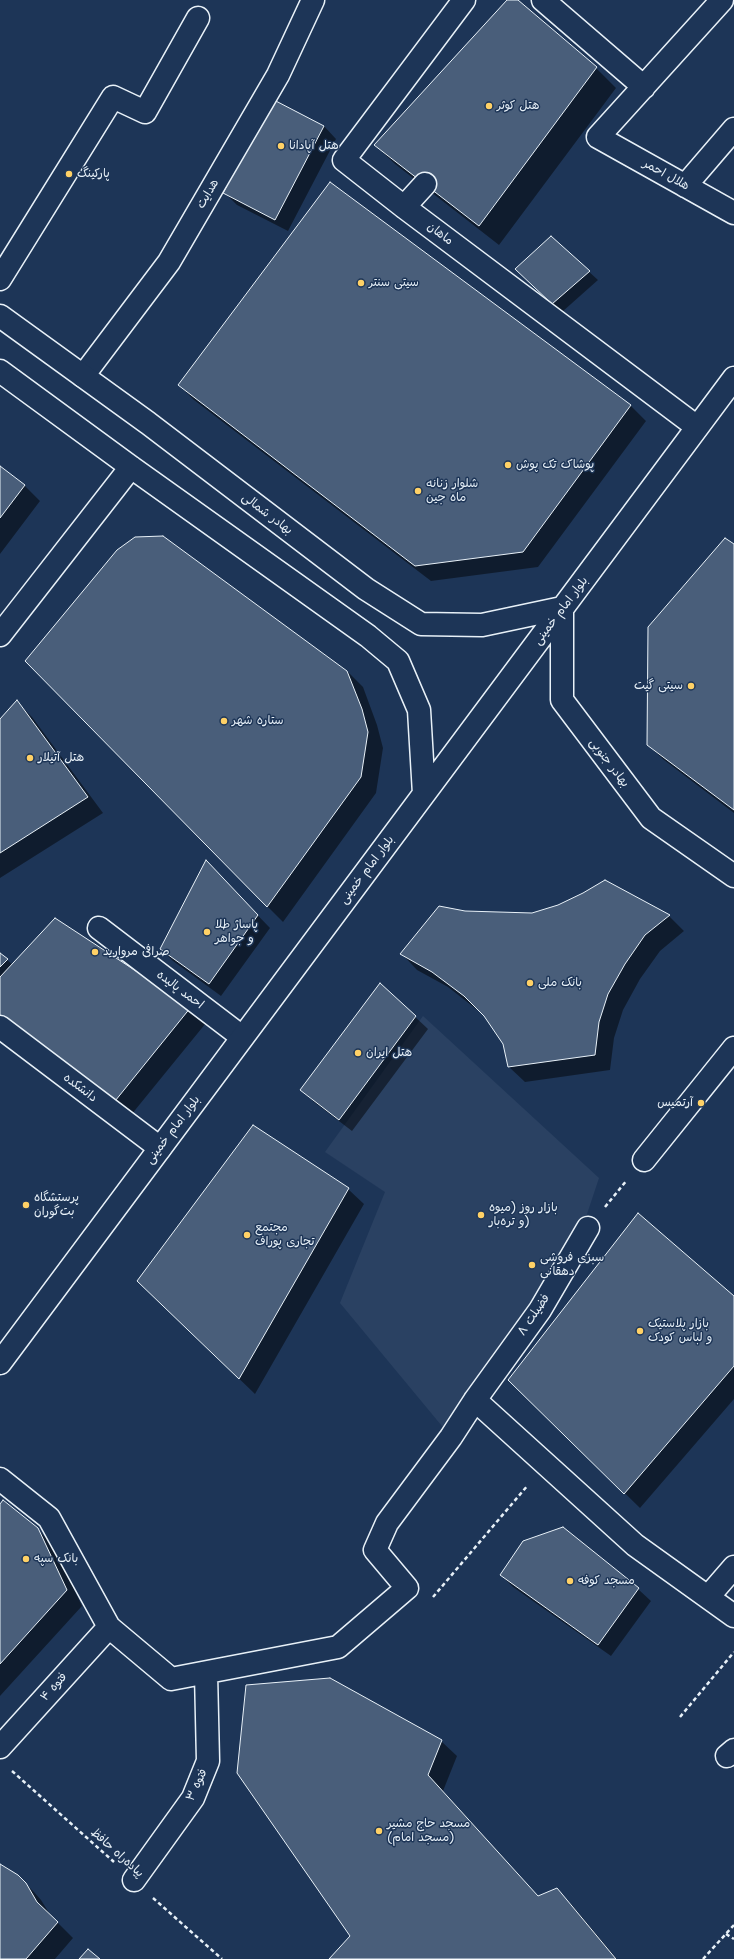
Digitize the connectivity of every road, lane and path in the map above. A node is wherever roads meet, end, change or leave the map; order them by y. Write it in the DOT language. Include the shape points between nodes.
graph roads {
  1 [pos="313,0"];
  2 [pos="464,0"];
  3 [pos="543,0"];
  4 [pos="722,0"];
  5 [pos="729,0"];
  6 [pos="734,12"];
  7 [pos="198,18"];
  8 [pos="644,87"];
  9 [pos="734,129"];
  10 [pos="425,184"];
  11 [pos="685,186"];
  12 [pos="404,207"];
  13 [pos="734,213"];
  14 [pos="0,279"];
  15 [pos="0,316"];
  16 [pos="0,371"];
  17 [pos="83,376"];
  18 [pos="734,378"];
  19 [pos="698,427"];
  20 [pos="131,467"];
  21 [pos="562,608"];
  22 [pos="0,635"];
  23 [pos="424,794"];
  24 [pos="734,876"];
  25 [pos="99,928"];
  26 [pos="0,1027"];
  27 [pos="242,1037"];
  28 [pos="734,1048"];
  29 [pos="160,1148"];
  30 [pos="644,1160"];
  31 [pos="588,1228"];
  32 [pos="0,1363"];
  33 [pos="475,1400"];
  34 [pos="546,1464"];
  35 [pos="0,1479"];
  36 [pos="734,1567"];
  37 [pos="708,1597"];
  38 [pos="429,1602"];
  39 [pos="734,1616"];
  40 [pos="109,1627"];
  41 [pos="734,1652"];
  42 [pos="206,1673"];
  43 [pos="680,1717"];
  44 [pos="0,1747"];
  45 [pos="12,1770"];
  46 [pos="134,1880"];
  47 [pos="734,1925"];
  48 [pos="726,1934"];
  49 [pos="734,1939"];
  50 [pos="222,1959"];
  51 [pos="702,1959"];
  1 -- 17 [label="street, هدایت" via="232,164 169,262"];
  2 -- 12 [label="street, ماهان" via="344,160"];
  3 -- 8 [label="street"];
  4 -- 8 [label="street"];
  5 -- 6 [label="street"];
  7 -- 14 [label="street" via="145,112 113,97"];
  8 -- 11 [label="street, هلال احمر" via="598,137"];
  9 -- 11 [label="street"];
  10 -- 12 [label="street"];
  11 -- 13 [label="street, هلال احمر"];
  12 -- 19 [label="street, ماهان"];
  15 -- 17 [label="street, بهادر شمالی"];
  16 -- 20 [label="street"];
  17 -- 21 [label="street, بهادر شمالی" via="366,589 421,624 482,625"];
  18 -- 19 [label="street, بلوار امام خمینی"];
  19 -- 21 [label="street, بلوار امام خمینی"];
  20 -- 22 [label="street"];
  20 -- 23 [label="street" via="368,636 398,661 419,710"];
  21 -- 23 [label="street, بلوار امام خمینی"];
  21 -- 24 [label="street, بهادر جنوبی" via="562,700 651,818"];
  23 -- 27 [label="street, بلوار امام خمینی"];
  25 -- 27 [label="street, احمد پالیده"];
  26 -- 29 [label="street, دانشکده"];
  27 -- 29 [label="street, بلوار امام خمینی"];
  28 -- 30 [label="street"];
  29 -- 32 [label="street, بلوار امام خمینی"];
  30 -- 31 [label="path"];
  31 -- 33 [label="street, فضیلت ۸" via="540,1310"];
  33 -- 34 [label="street"];
  33 -- 42 [label="street, فضیلت ۸" via="451,1437 387,1523 375,1550 407,1588 338,1647"];
  34 -- 37 [label="street" via="635,1545"];
  34 -- 38 [label="path"];
  35 -- 40 [label="street" via="49,1518"];
  36 -- 37 [label="street"];
  37 -- 39 [label="street"];
  40 -- 42 [label="street" via="171,1679"];
  40 -- 44 [label="street, فتوه ۴"];
  41 -- 43 [label="path"];
  42 -- 46 [label="street, فتوه ۳" via="208,1761 193,1798"];
  45 -- 46 [label="path, پیاده‌راه حافظ"];
  46 -- 50 [label="path, پیاده‌راه حافظ"];
  47 -- 48 [label="path"];
  48 -- 49 [label="path"];
  48 -- 51 [label="path"];
}
